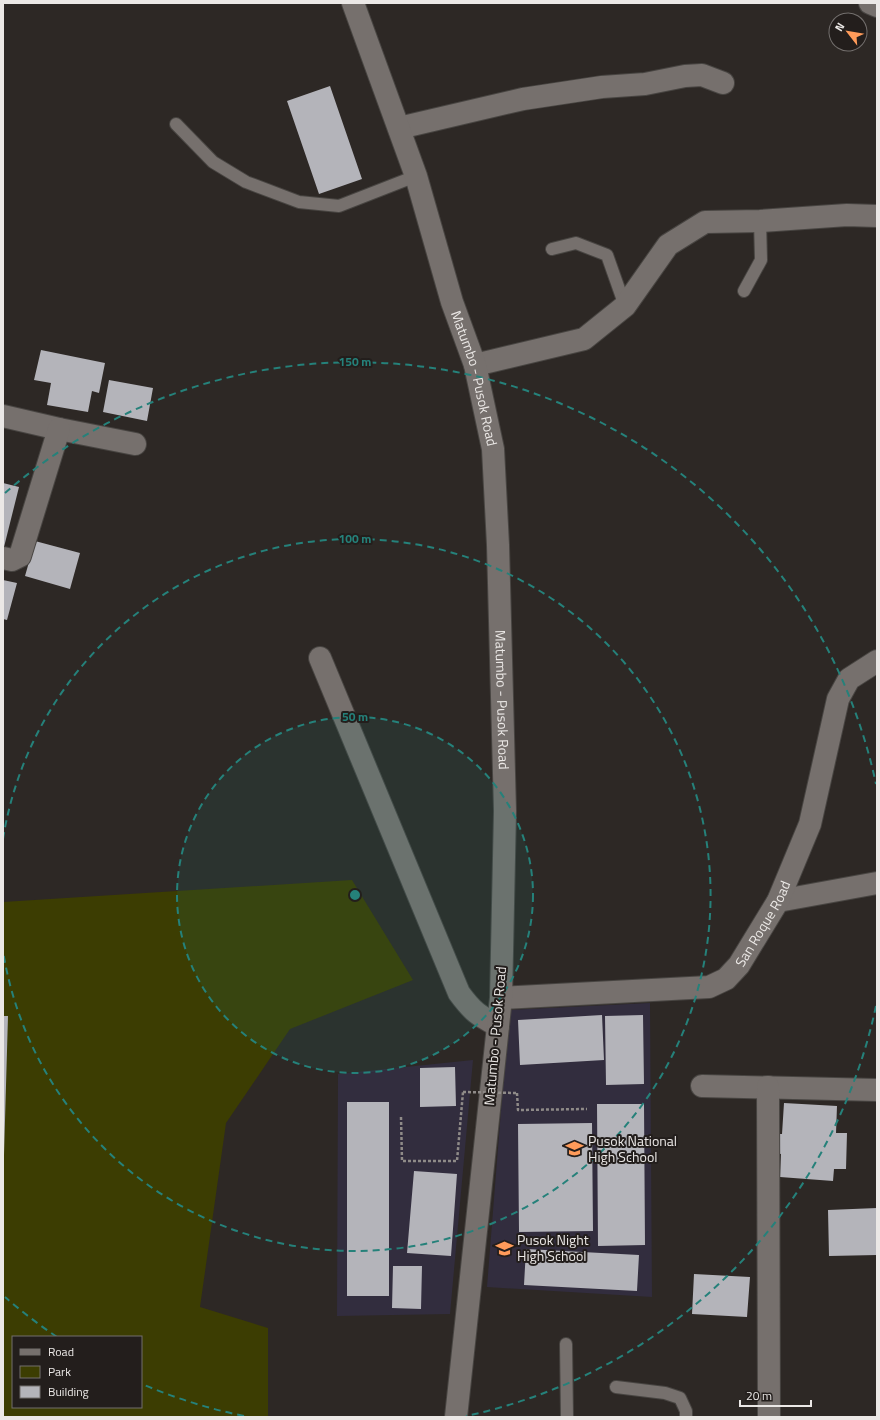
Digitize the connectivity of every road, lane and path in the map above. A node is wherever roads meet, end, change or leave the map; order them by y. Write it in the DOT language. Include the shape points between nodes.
graph roads {
  1 [pos="353,3"];
  2 [pos="870,3"];
  3 [pos="877,6"];
  4 [pos="723,84"];
  5 [pos="176,124"];
  6 [pos="399,128"];
  7 [pos="416,176"];
  8 [pos="877,216"];
  9 [pos="760,221"];
  10 [pos="552,249"];
  11 [pos="744,291"];
  12 [pos="625,306"];
  13 [pos="475,365"];
  14 [pos="3,416"];
  15 [pos="59,429"];
  16 [pos="135,444"];
  17 [pos="3,558"];
  18 [pos="320,658"];
  19 [pos="877,661"];
  20 [pos="877,883"];
  21 [pos="778,902"];
  22 [pos="501,998"];
  23 [pos="498,1026"];
  24 [pos="702,1086"];
  25 [pos="768,1087"];
  26 [pos="877,1090"];
  27 [pos="587,1109"];
  28 [pos="400,1117"];
  29 [pos="566,1344"];
  30 [pos="616,1387"];
  31 [pos="456,1417"];
  32 [pos="567,1417"];
  33 [pos="686,1417"];
  34 [pos="769,1417"];
  1 -- 6 [label="street, Matumbo - Pusok Road"];
  2 -- 3 [label="street"];
  4 -- 6 [label="street" via="702,76 684,76 644,84 602,87 523,99"];
  5 -- 7 [label="lane" via="213,162 246,182 300,202 339,206"];
  6 -- 7 [label="street, Matumbo - Pusok Road"];
  7 -- 13 [label="street, Matumbo - Pusok Road" via="452,302"];
  8 -- 9 [label="street" via="847,215"];
  9 -- 11 [label="lane" via="761,260"];
  9 -- 12 [label="street" via="705,222 668,245"];
  10 -- 12 [label="lane" via="576,242 606,255"];
  12 -- 13 [label="street" via="584,339"];
  13 -- 22 [label="street, Matumbo - Pusok Road" via="493,449 498,545 505,811"];
  14 -- 15 [label="street"];
  15 -- 16 [label="street"];
  15 -- 17 [label="street" via="20,556 12,560"];
  18 -- 23 [label="street" via="460,993 477,1015"];
  19 -- 21 [label="street, San Roque Road" via="849,679 838,699 810,824"];
  20 -- 21 [label="street"];
  21 -- 22 [label="street, San Roque Road" via="740,965 726,979 709,987"];
  22 -- 23 [label="street, Matumbo - Pusok Road"];
  23 -- 31 [label="street, Matumbo - Pusok Road"];
  24 -- 25 [label="street"];
  25 -- 26 [label="street"];
  25 -- 34 [label="street"];
  27 -- 28 [label="path, bridge" via="518,1110 517,1093 464,1092 457,1161 402,1161"];
  29 -- 32 [label="lane"];
  30 -- 33 [label="lane" via="665,1393 680,1398"];
}
